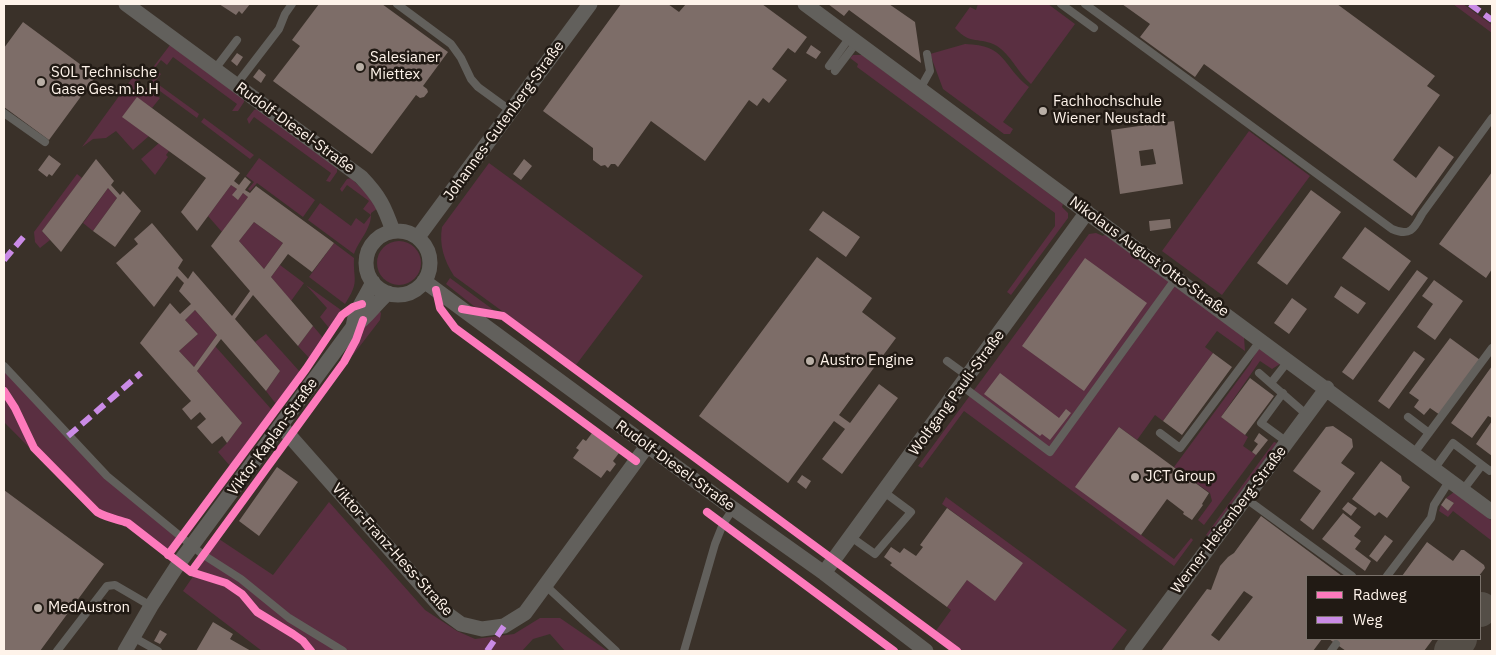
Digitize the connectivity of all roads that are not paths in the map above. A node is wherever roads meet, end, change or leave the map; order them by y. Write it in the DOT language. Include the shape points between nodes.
graph roads {
  1 [pos="126,4"];
  2 [pos="292,4"];
  3 [pos="397,4"];
  4 [pos="590,4"];
  5 [pos="804,4"];
  6 [pos="1061,4"];
  7 [pos="1085,4"];
  8 [pos="1094,28"];
  9 [pos="236,40"];
  10 [pos="853,40"];
  11 [pos="926,54"];
  12 [pos="832,68"];
  13 [pos="215,69"];
  14 [pos="236,85"];
  15 [pos="920,88"];
  16 [pos="511,111"];
  17 [pos="4,113"];
  18 [pos="1492,118"];
  19 [pos="45,142"];
  20 [pos="1088,212"];
  21 [pos="393,231"];
  22 [pos="418,237"];
  23 [pos="1177,278"];
  24 [pos="424,282"];
  25 [pos="380,288"];
  26 [pos="1261,340"];
  27 [pos="1492,348"];
  28 [pos="1289,360"];
  29 [pos="947,361"];
  30 [pos="4,366"];
  31 [pos="1259,373"];
  32 [pos="965,381"];
  33 [pos="1272,383"];
  34 [pos="1327,388"];
  35 [pos="1283,393"];
  36 [pos="1307,415"];
  37 [pos="1408,417"];
  38 [pos="281,426"];
  39 [pos="1160,433"];
  40 [pos="1429,433"];
  41 [pos="1287,442"];
  42 [pos="647,446"];
  43 [pos="1414,453"];
  44 [pos="1482,464"];
  45 [pos="1434,468"];
  46 [pos="1492,470"];
  47 [pos="1450,480"];
  48 [pos="1463,490"];
  49 [pos="884,492"];
  50 [pos="1245,498"];
  51 [pos="733,509"];
  52 [pos="1492,512"];
  53 [pos="851,537"];
  54 [pos="191,546"];
  55 [pos="824,573"];
  56 [pos="1351,575"];
  57 [pos="1388,575"];
  58 [pos="545,585"];
  59 [pos="151,606"];
  60 [pos="133,637"];
  61 [pos="1336,644"];
  62 [pos="57,651"];
  63 [pos="125,651"];
  64 [pos="158,651"];
  65 [pos="343,651"];
  66 [pos="616,651"];
  67 [pos="684,651"];
  68 [pos="925,651"];
  69 [pos="1132,651"];
  70 [pos="1331,651"];
  1 -- 13 [label="street, Rudolf-Diesel-Straße"];
  2 -- 14 [label="lane" via="279,29"];
  3 -- 16 [label="lane" via="451,44 478,87"];
  4 -- 16 [label="street, Johannes-Gutenberg-Straße"];
  5 -- 10 [label="street, Nikolaus August Otto-Straße"];
  6 -- 8 [label="lane"];
  7 -- 18 [label="lane" via="1400,233 1410,232 1416,226"];
  9 -- 13 [label="lane"];
  10 -- 12 [label="lane"];
  10 -- 15 [label="street, Nikolaus August Otto-Straße"];
  11 -- 15 [label="lane" via="930,72"];
  13 -- 14 [label="street, Rudolf-Diesel-Straße"];
  14 -- 21 [label="street, Rudolf-Diesel-Straße" via="361,177 378,194"];
  15 -- 20 [label="street, Nikolaus August Otto-Straße"];
  16 -- 22 [label="street, Johannes-Gutenberg-Straße"];
  17 -- 19 [label="lane"];
  20 -- 23 [label="street, Nikolaus August Otto-Straße"];
  20 -- 32 [label="street, Wolfgang Pauli-Straße"];
  21 -- 22 [label="street" via="404,231"];
  21 -- 25 [label="street" via="381,236 371,246 367,259 368,271"];
  22 -- 24 [label="street" via="430,257"];
  23 -- 26 [label="street, Nikolaus August Otto-Straße"];
  23 -- 32 [label="lane" via="1050,452"];
  24 -- 25 [label="street" via="407,293 397,294"];
  24 -- 42 [label="street, Rudolf-Diesel-Straße"];
  25 -- 38 [label="street, Viktor Kaplan-Straße" via="367,296 354,315 353,326"];
  26 -- 28 [label="street, Nikolaus August Otto-Straße"];
  26 -- 39 [label="lane" via="1180,448"];
  27 -- 40 [label="lane"];
  28 -- 33 [label="lane"];
  28 -- 34 [label="street, Nikolaus August Otto-Straße"];
  29 -- 32 [label="lane"];
  30 -- 54 [label="lane" via="106,476"];
  31 -- 33 [label="lane"];
  32 -- 49 [label="street, Wolfgang Pauli-Straße"];
  33 -- 35 [label="lane"];
  34 -- 36 [label="street, Werner Heisenberg-Straße"];
  34 -- 43 [label="street, Nikolaus August Otto-Straße"];
  35 -- 36 [label="lane"];
  35 -- 41 [label="lane" via="1261,423"];
  36 -- 41 [label="street, Werner Heisenberg-Straße"];
  37 -- 40 [label="lane"];
  38 -- 54 [label="street, Viktor Kaplan-Straße"];
  38 -- 58 [label="street, Viktor-Franz-Hess-Straße" via="446,613 461,624 482,629 504,626 525,613"];
  40 -- 43 [label="lane"];
  41 -- 50 [label="street, Werner Heisenberg-Straße"];
  42 -- 51 [label="street, Rudolf-Diesel-Straße"];
  42 -- 58 [label="street, Viktor-Franz-Hess-Straße"];
  43 -- 45 [label="street, Nikolaus August Otto-Straße"];
  44 -- 45 [label="lane" via="1453,443"];
  44 -- 46 [label="lane"];
  44 -- 48 [label="lane"];
  45 -- 47 [label="street, Nikolaus August Otto-Straße"];
  47 -- 48 [label="street, Nikolaus August Otto-Straße"];
  47 -- 57 [label="lane" via="1434,505 1431,518"];
  48 -- 52 [label="street, Nikolaus August Otto-Straße"];
  49 -- 53 [label="street, Wolfgang Pauli-Straße"];
  49 -- 53 [label="lane" via="911,512 874,554"];
  50 -- 56 [label="lane"];
  50 -- 69 [label="street, Werner Heisenberg-Straße"];
  51 -- 55 [label="street, Rudolf-Diesel-Straße"];
  51 -- 67 [label="lane" via="715,544"];
  53 -- 55 [label="street, Wolfgang Pauli-Straße"];
  54 -- 59 [label="street, Viktor Kaplan-Straße"];
  54 -- 65 [label="lane" via="241,579 289,618"];
  55 -- 68 [label="street, Rudolf-Diesel-Straße"];
  58 -- 66 [label="lane"];
  59 -- 60 [label="street, Viktor Kaplan-Straße"];
  59 -- 62 [label="lane" via="115,585 107,586"];
  60 -- 63 [label="street, Viktor Kaplan-Straße"];
  60 -- 64 [label="lane"];
  61 -- 70 [label="lane"];
}
